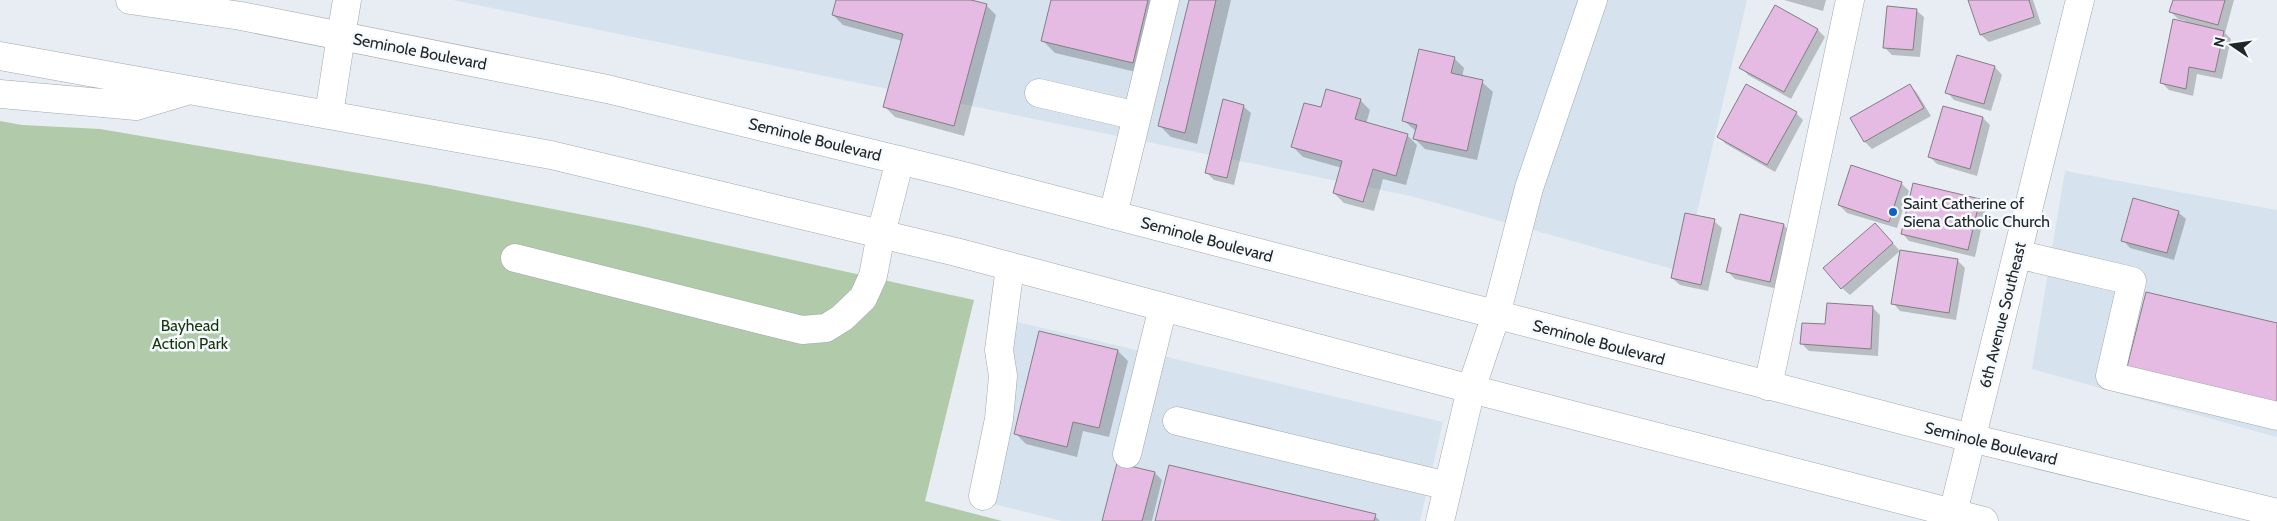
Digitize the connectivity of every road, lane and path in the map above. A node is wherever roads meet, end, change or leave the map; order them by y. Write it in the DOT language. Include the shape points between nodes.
graph roads {
  1 [pos="130,0"];
  2 [pos="347,0"];
  3 [pos="1165,0"];
  4 [pos="1593,0"];
  5 [pos="1850,0"];
  6 [pos="2080,0"];
  7 [pos="341,36"];
  8 [pos="0,56"];
  9 [pos="190,89"];
  10 [pos="1039,93"];
  11 [pos="0,94"];
  12 [pos="329,114"];
  13 [pos="1137,116"];
  14 [pos="900,160"];
  15 [pos="1113,215"];
  16 [pos="881,234"];
  17 [pos="2017,254"];
  18 [pos="515,258"];
  19 [pos="1010,267"];
  20 [pos="1163,307"];
  21 [pos="1496,315"];
  22 [pos="1768,386"];
  23 [pos="1471,390"];
  24 [pos="2277,416"];
  25 [pos="1177,420"];
  26 [pos="1971,438"];
  27 [pos="1127,454"];
  28 [pos="1448,486"];
  29 [pos="983,496"];
  30 [pos="2277,513"];
  31 [pos="1952,517"];
  32 [pos="1440,521"];
  33 [pos="1984,521"];
  1 -- 7 [label="main road, Seminole Boulevard" via="241,16"];
  2 -- 7 [label="main road"];
  3 -- 13 [label="main road"];
  4 -- 21 [label="main road" via="1529,188"];
  5 -- 22 [label="main road"];
  6 -- 17 [label="main road, 6th Avenue Southeast"];
  7 -- 12 [label="main road"];
  7 -- 14 [label="main road, Seminole Boulevard" via="607,89"];
  8 -- 9 [label="main road"];
  9 -- 11 [label="main road" via="136,106"];
  9 -- 12 [label="main road"];
  10 -- 13 [label="main road"];
  12 -- 16 [label="main road" via="551,155"];
  13 -- 15 [label="main road"];
  14 -- 15 [label="main road, Seminole Boulevard"];
  14 -- 16 [label="main road"];
  15 -- 21 [label="main road, Seminole Boulevard"];
  16 -- 18 [label="main road" via="873,276 863,298 826,328 802,330"];
  16 -- 19 [label="main road"];
  17 -- 24 [label="main road" via="2132,281 2110,376"];
  17 -- 26 [label="main road, 6th Avenue Southeast"];
  19 -- 20 [label="main road"];
  19 -- 29 [label="main road" via="999,350 1003,376 999,419"];
  20 -- 23 [label="main road"];
  20 -- 27 [label="main road"];
  21 -- 22 [label="main road, Seminole Boulevard"];
  21 -- 23 [label="main road"];
  22 -- 26 [label="main road, Seminole Boulevard"];
  23 -- 28 [label="main road"];
  23 -- 31 [label="main road"];
  25 -- 28 [label="main road"];
  26 -- 30 [label="main road, Seminole Boulevard"];
  26 -- 31 [label="main road, 6th Avenue Southeast"];
  28 -- 32 [label="main road"];
  31 -- 33 [label="main road"];
}
